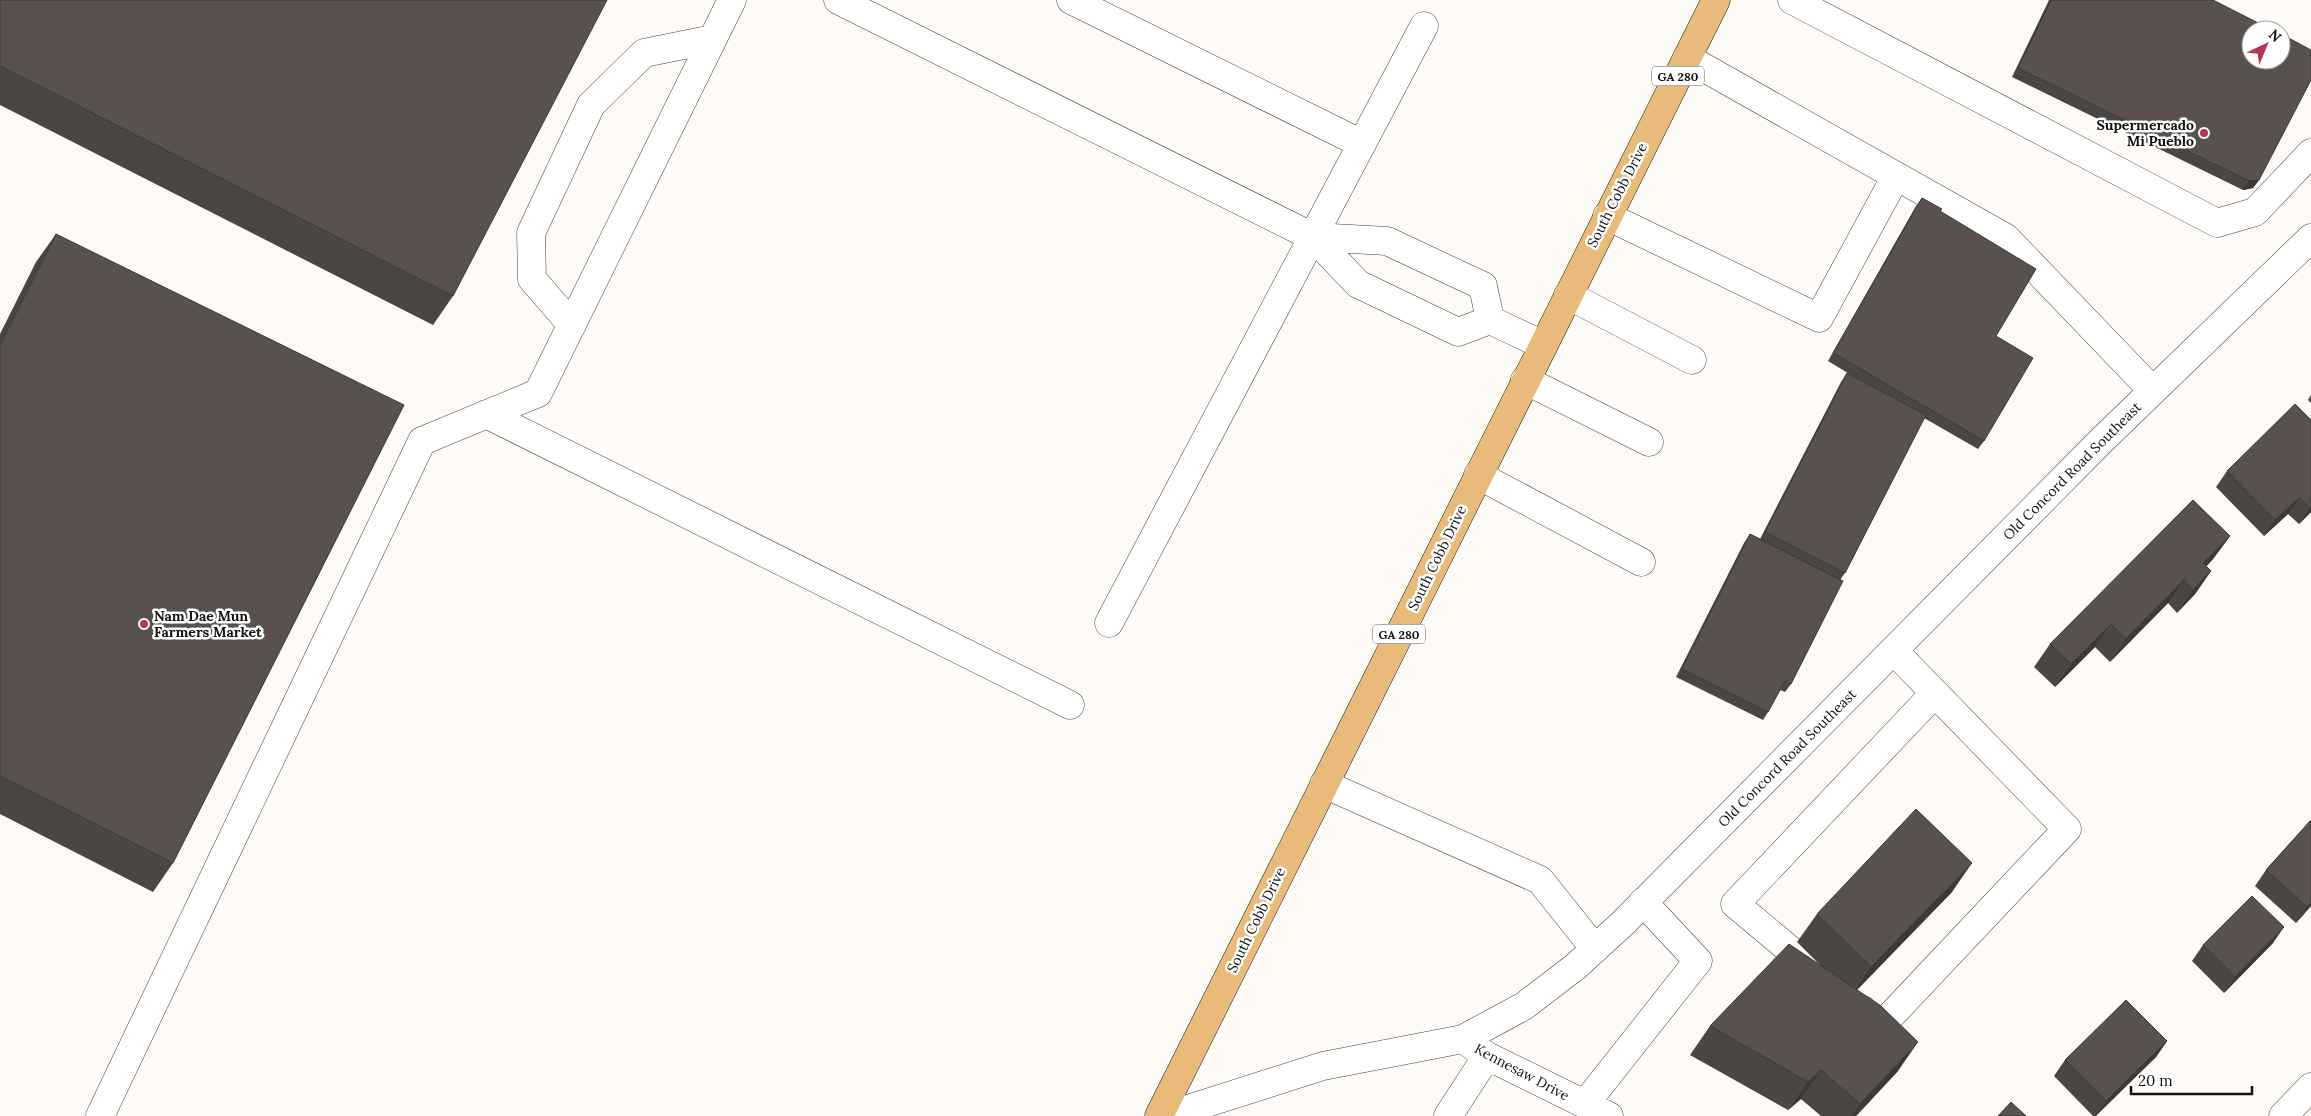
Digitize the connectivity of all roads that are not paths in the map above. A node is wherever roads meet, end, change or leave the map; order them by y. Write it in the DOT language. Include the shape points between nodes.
graph roads {
  1 [pos="732,0"];
  2 [pos="838,0"];
  3 [pos="1071,0"];
  4 [pos="1716,0"];
  5 [pos="1792,0"];
  6 [pos="1424,26"];
  7 [pos="713,39"];
  8 [pos="1687,58"];
  9 [pos="1362,144"];
  10 [pos="2311,153"];
  11 [pos="1896,176"];
  12 [pos="1607,216"];
  13 [pos="1313,237"];
  14 [pos="2311,238"];
  15 [pos="1568,295"];
  16 [pos="1490,320"];
  17 [pos="572,325"];
  18 [pos="1543,345"];
  19 [pos="1692,360"];
  20 [pos="1525,380"];
  21 [pos="2153,391"];
  22 [pos="486,414"];
  23 [pos="1649,442"];
  24 [pos="1478,475"];
  25 [pos="1641,562"];
  26 [pos="1109,623"];
  27 [pos="1894,651"];
  28 [pos="1935,693"];
  29 [pos="1070,705"];
  30 [pos="1324,784"];
  31 [pos="1643,902"];
  32 [pos="1595,949"];
  33 [pos="1462,1038"];
  34 [pos="1487,1056"];
  35 [pos="2311,1087"];
  36 [pos="1585,1104"];
  37 [pos="100,1116"];
  38 [pos="1159,1116"];
  39 [pos="1166,1116"];
  40 [pos="1448,1116"];
  41 [pos="1609,1116"];
  42 [pos="2283,1116"];
  1 -- 7 [label="street"];
  2 -- 13 [label="street"];
  3 -- 9 [label="street"];
  4 -- 8 [label="main road, South Cobb Drive / GA 280"];
  5 -- 10 [label="street" via="2217,223 2255,212"];
  6 -- 9 [label="street"];
  7 -- 17 [label="street"];
  7 -- 17 [label="street" via="644,53 591,104 532,232 532,279"];
  8 -- 11 [label="street"];
  8 -- 12 [label="main road, South Cobb Drive / GA 280"];
  9 -- 13 [label="street"];
  11 -- 12 [label="street" via="1819,318"];
  11 -- 21 [label="street" via="2006,238"];
  12 -- 15 [label="main road, South Cobb Drive / GA 280"];
  13 -- 16 [label="street" via="1358,284 1458,332"];
  13 -- 16 [label="street" via="1387,241 1483,286"];
  13 -- 26 [label="street"];
  14 -- 21 [label="street, Old Concord Road Southeast"];
  15 -- 18 [label="main road, South Cobb Drive / GA 280"];
  15 -- 19 [label="street"];
  16 -- 18 [label="street"];
  17 -- 22 [label="street" via="538,393"];
  18 -- 20 [label="main road, South Cobb Drive / GA 280"];
  20 -- 23 [label="street"];
  20 -- 24 [label="main road, South Cobb Drive / GA 280"];
  21 -- 27 [label="street, Old Concord Road Southeast"];
  22 -- 29 [label="street"];
  22 -- 37 [label="street" via="422,441"];
  24 -- 25 [label="street"];
  24 -- 30 [label="main road, South Cobb Drive / GA 280"];
  27 -- 28 [label="street"];
  27 -- 31 [label="street, Old Concord Road Southeast"];
  28 -- 28 [label="street" via="2067,829 1881,1026 1735,904"];
  30 -- 32 [label="street" via="1540,880"];
  30 -- 38 [label="main road, South Cobb Drive / GA 280"];
  31 -- 32 [label="street, Old Concord Road Southeast"];
  31 -- 36 [label="street" via="1698,961"];
  32 -- 33 [label="street, Old Concord Road Southeast" via="1524,1006"];
  33 -- 34 [label="street, Kennesaw Drive"];
  33 -- 39 [label="street, Old Concord Road Southeast" via="1323,1066"];
  34 -- 36 [label="street, Kennesaw Drive"];
  34 -- 40 [label="street"];
  35 -- 42 [label="street"];
  36 -- 41 [label="street, Kennesaw Drive"];
}
